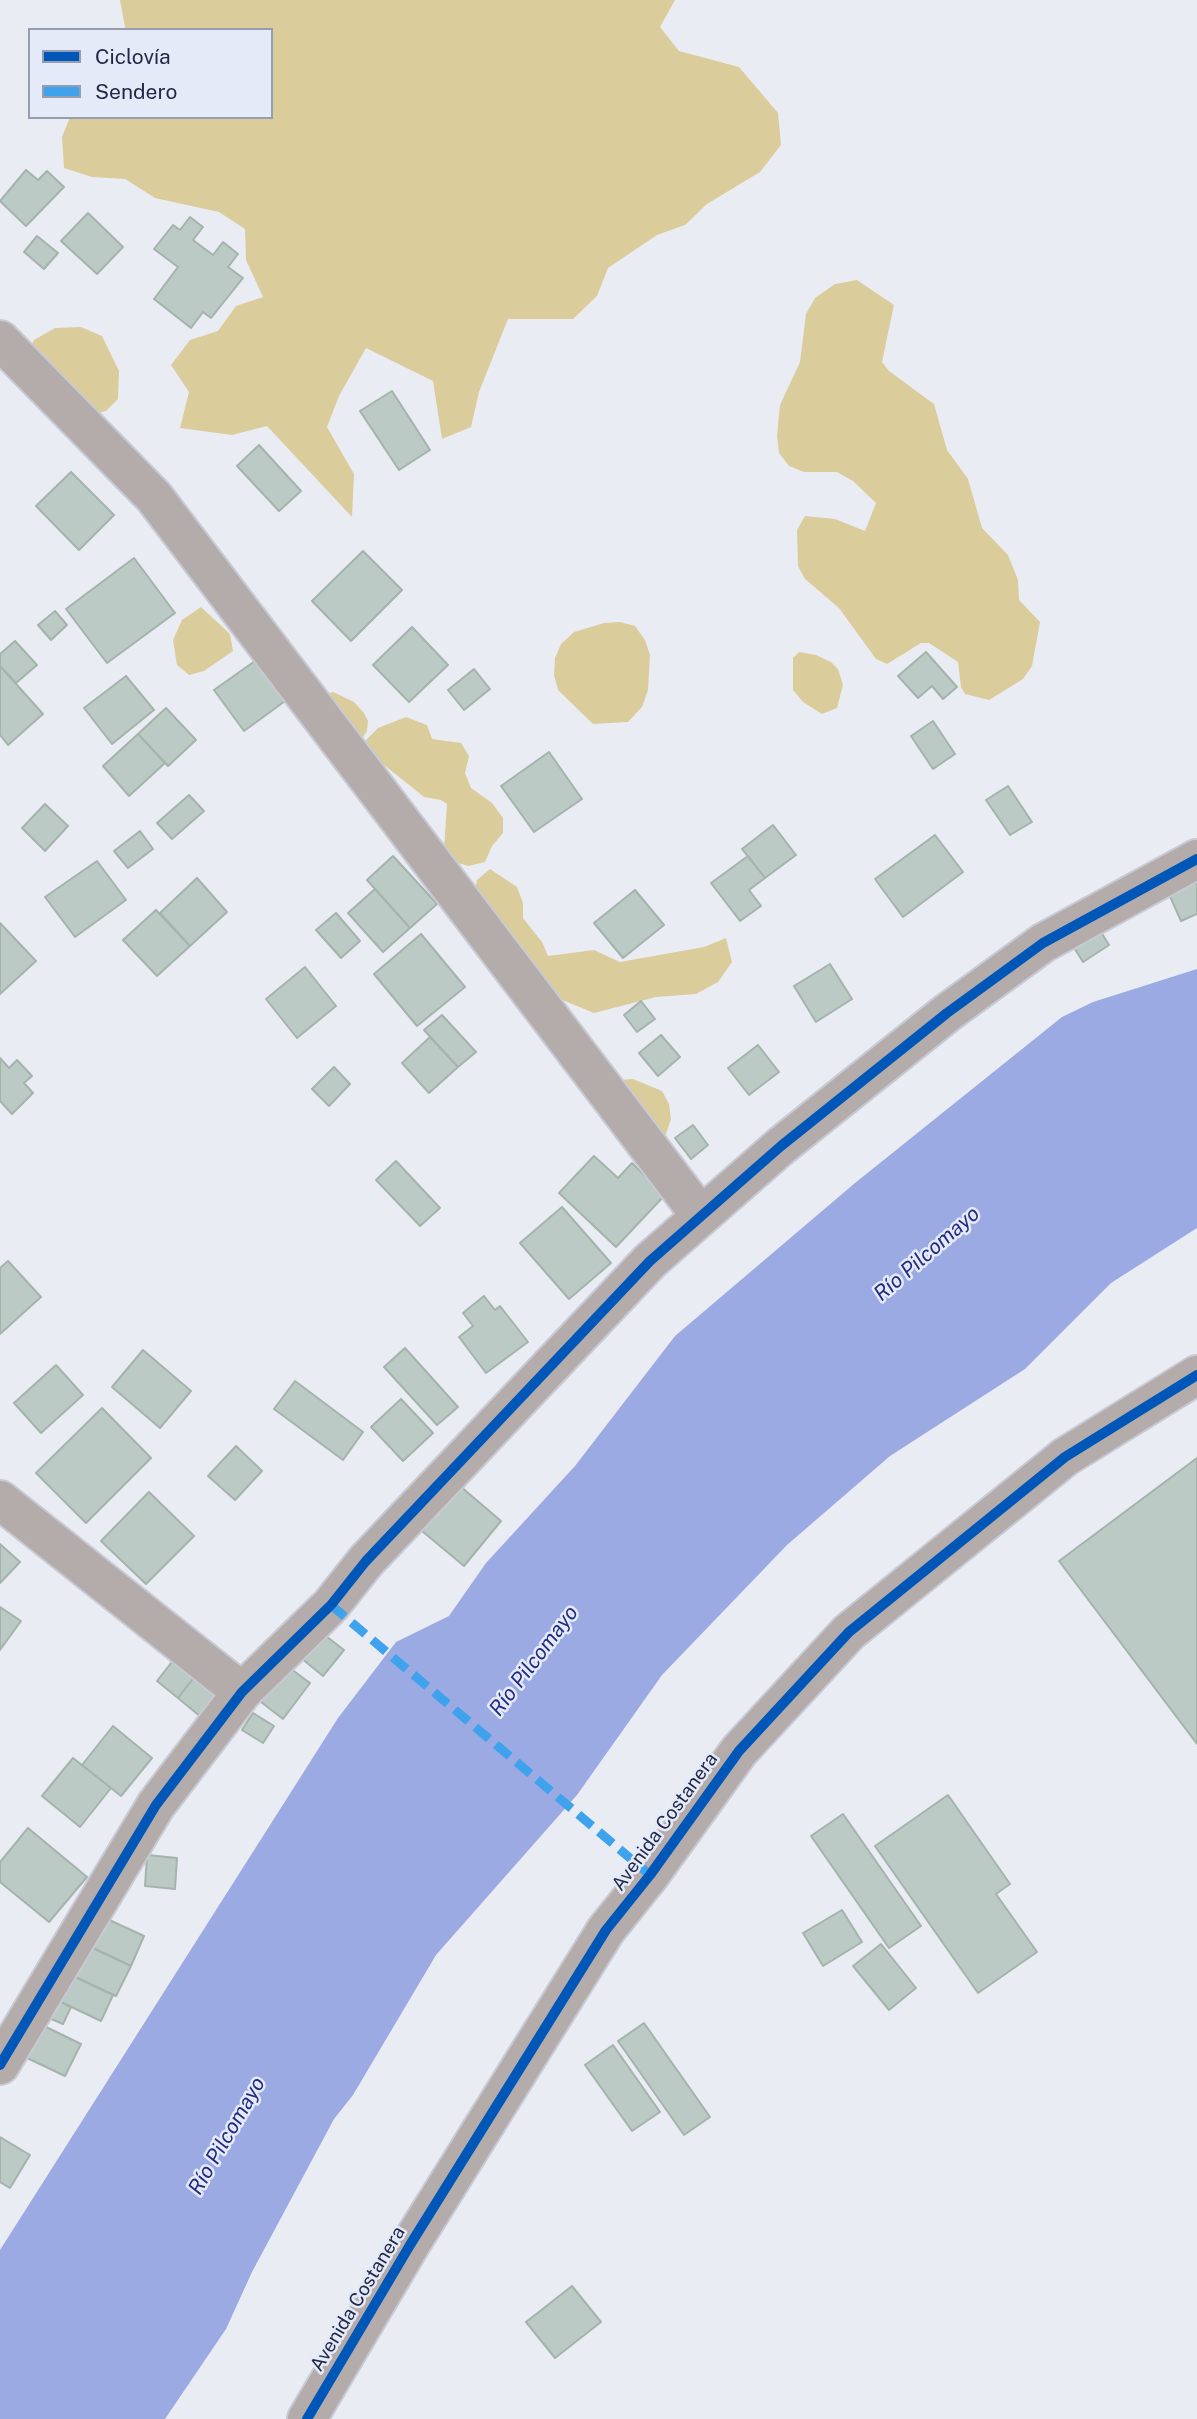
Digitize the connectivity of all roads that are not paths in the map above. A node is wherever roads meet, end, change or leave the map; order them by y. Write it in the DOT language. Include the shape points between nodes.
graph roads {
  1 [pos="0,340"];
  2 [pos="1197,859"];
  3 [pos="701,1216"];
  4 [pos="1197,1376"];
  5 [pos="0,1500"];
  6 [pos="243,1692"];
  7 [pos="0,2065"];
  8 [pos="307,2419"];
  1 -- 3 [label="street" via="154,497"];
  2 -- 3 [label="street" via="1043,943 780,1146"];
  3 -- 6 [label="street" via="650,1261 366,1561 331,1605"];
  4 -- 8 [label="street, Avenida Costanera" via="1065,1457 860,1623 738,1751 606,1930"];
  5 -- 6 [label="street"];
  6 -- 7 [label="street" via="156,1805"];
}
